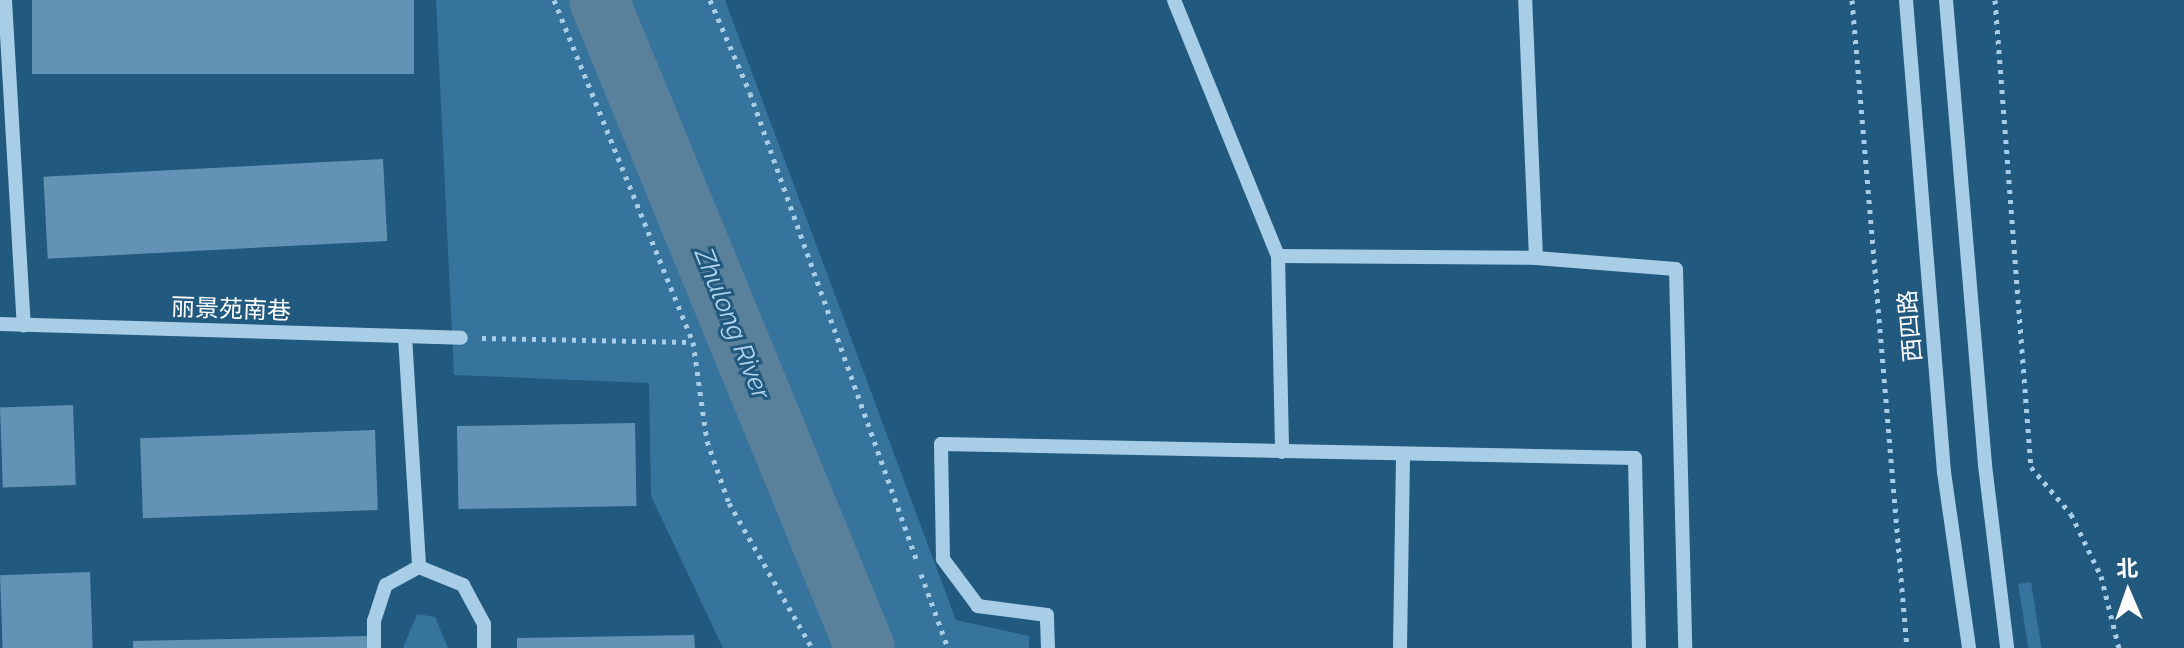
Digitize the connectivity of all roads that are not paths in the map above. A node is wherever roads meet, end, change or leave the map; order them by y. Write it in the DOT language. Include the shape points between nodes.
graph roads {
  1 [pos="5,0"];
  2 [pos="1174,0"];
  3 [pos="1525,0"];
  4 [pos="1906,0"];
  5 [pos="1946,0"];
  6 [pos="1278,256"];
  7 [pos="1536,258"];
  8 [pos="0,324"];
  9 [pos="24,325"];
  10 [pos="405,336"];
  11 [pos="461,338"];
  12 [pos="1282,452"];
  13 [pos="1403,454"];
  14 [pos="419,567"];
  15 [pos="374,648"];
  16 [pos="484,648"];
  17 [pos="1048,648"];
  18 [pos="1400,648"];
  19 [pos="1639,648"];
  20 [pos="1685,648"];
  21 [pos="1969,648"];
  22 [pos="2007,648"];
  1 -- 9 [label="street"];
  2 -- 6 [label="street"];
  3 -- 7 [label="street"];
  4 -- 21 [label="street, 西四路" via="1944,472"];
  5 -- 22 [label="street" via="1985,465"];
  6 -- 7 [label="street"];
  6 -- 12 [label="street"];
  7 -- 20 [label="street" via="1676,269"];
  8 -- 9 [label="street, 丽景苑南巷"];
  9 -- 10 [label="street, 丽景苑南巷"];
  10 -- 11 [label="street, 丽景苑南巷"];
  10 -- 14 [label="street"];
  12 -- 13 [label="street"];
  12 -- 17 [label="street" via="941,444 943,559 978,606 1047,615"];
  13 -- 18 [label="street"];
  13 -- 19 [label="street" via="1635,458"];
  14 -- 15 [label="street" via="386,585 374,621"];
  14 -- 16 [label="street" via="463,585 484,624"];
}
